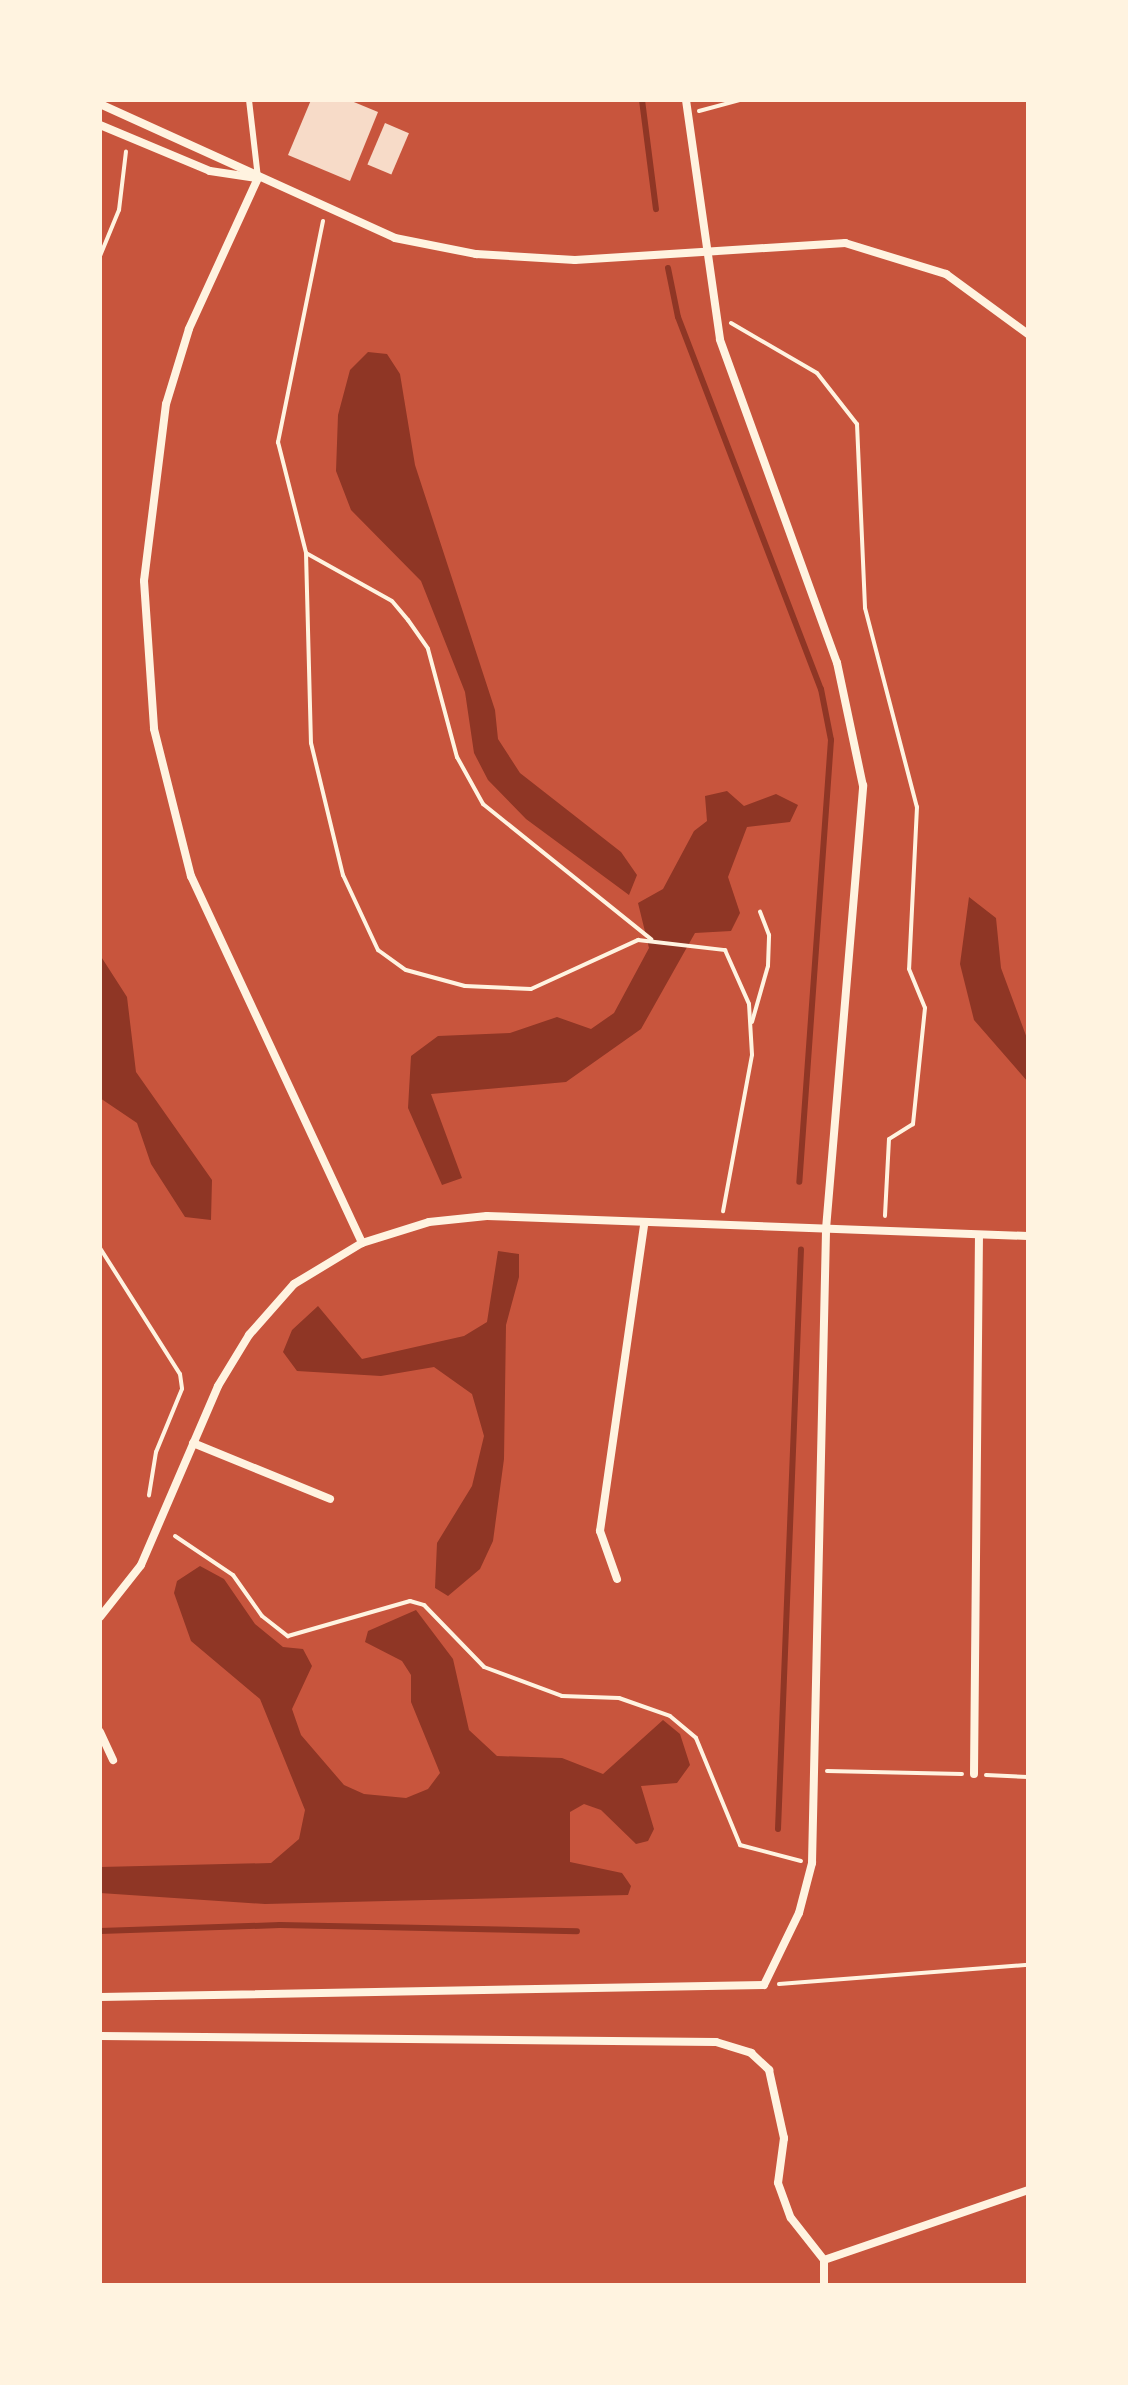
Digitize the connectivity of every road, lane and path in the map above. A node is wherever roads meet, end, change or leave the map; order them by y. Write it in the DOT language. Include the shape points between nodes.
graph roads {
  1 [pos="249,100"];
  2 [pos="686,100"];
  3 [pos="740,100"];
  4 [pos="100,104"];
  5 [pos="689,113"];
  6 [pos="100,125"];
  7 [pos="128,137"];
  8 [pos="258,178"];
  9 [pos="325,211"];
  10 [pos="704,249"];
  11 [pos="100,256"];
  12 [pos="716,314"];
  13 [pos="1028,334"];
  14 [pos="306,553"];
  15 [pos="760,912"];
  16 [pos="651,939"];
  17 [pos="750,1028"];
  18 [pos="644,1225"];
  19 [pos="720,1226"];
  20 [pos="826,1229"];
  21 [pos="885,1231"];
  22 [pos="979,1236"];
  23 [pos="1028,1236"];
  24 [pos="362,1243"];
  25 [pos="100,1248"];
  26 [pos="193,1443"];
  27 [pos="149,1495"];
  28 [pos="330,1499"];
  29 [pos="175,1536"];
  30 [pos="617,1579"];
  31 [pos="100,1617"];
  32 [pos="100,1732"];
  33 [pos="113,1760"];
  34 [pos="813,1770"];
  35 [pos="974,1774"];
  36 [pos="1028,1777"];
  37 [pos="812,1863"];
  38 [pos="1028,1965"];
  39 [pos="764,1985"];
  40 [pos="100,1997"];
  41 [pos="100,2036"];
  42 [pos="1028,2190"];
  43 [pos="824,2260"];
  44 [pos="824,2285"];
  1 -- 8 [label="lane"];
  2 -- 5 [label="street"];
  3 -- 5 [label="path"];
  4 -- 8 [label="street"];
  5 -- 10 [label="street"];
  6 -- 7 [label="street"];
  7 -- 8 [label="street" via="210,171"];
  7 -- 11 [label="path" via="119,210"];
  8 -- 9 [label="street"];
  8 -- 24 [label="street" via="194,316 166,404 144,581 154,729 191,876"];
  9 -- 10 [label="street" via="395,238 476,254 575,260"];
  9 -- 14 [label="path" via="278,442"];
  10 -- 12 [label="street"];
  10 -- 13 [label="street" via="789,241 896,255 946,274"];
  12 -- 20 [label="street" via="837,663 863,786"];
  12 -- 21 [label="path" via="817,373 857,424 865,608 917,807 909,969 925,1008 913,1124 889,1139"];
  14 -- 16 [label="path" via="392,601 408,620 428,649 457,757 483,804"];
  14 -- 16 [label="path" via="311,743 343,875 378,950 406,970 452,983 531,989"];
  15 -- 17 [label="path" via="768,966"];
  16 -- 17 [label="path" via="725,950 735,962"];
  17 -- 19 [label="path" via="745,1105"];
  18 -- 19 [label="street"];
  18 -- 24 [label="street" via="487,1216 429,1222"];
  18 -- 30 [label="street" via="600,1531"];
  19 -- 20 [label="street"];
  20 -- 21 [label="street"];
  20 -- 34 [label="street"];
  21 -- 22 [label="street"];
  22 -- 23 [label="street"];
  22 -- 35 [label="street"];
  24 -- 26 [label="street" via="277,1301 218,1386"];
  25 -- 27 [label="path" via="180,1374 182,1389 156,1452"];
  26 -- 28 [label="street"];
  26 -- 31 [label="street" via="141,1565"];
  29 -- 37 [label="path" via="233,1575 262,1616 288,1636 410,1601 424,1605 484,1667 562,1696 619,1698 670,1716 696,1738 740,1845 756,1855"];
  32 -- 33 [label="street"];
  34 -- 35 [label="path"];
  34 -- 37 [label="street"];
  35 -- 36 [label="path"];
  37 -- 39 [label="street" via="799,1913"];
  38 -- 39 [label="path"];
  39 -- 40 [label="street"];
  41 -- 43 [label="street" via="716,2042 751,2053 769,2070 784,2138 778,2183 791,2218"];
  42 -- 43 [label="street"];
  43 -- 44 [label="street"];
}
